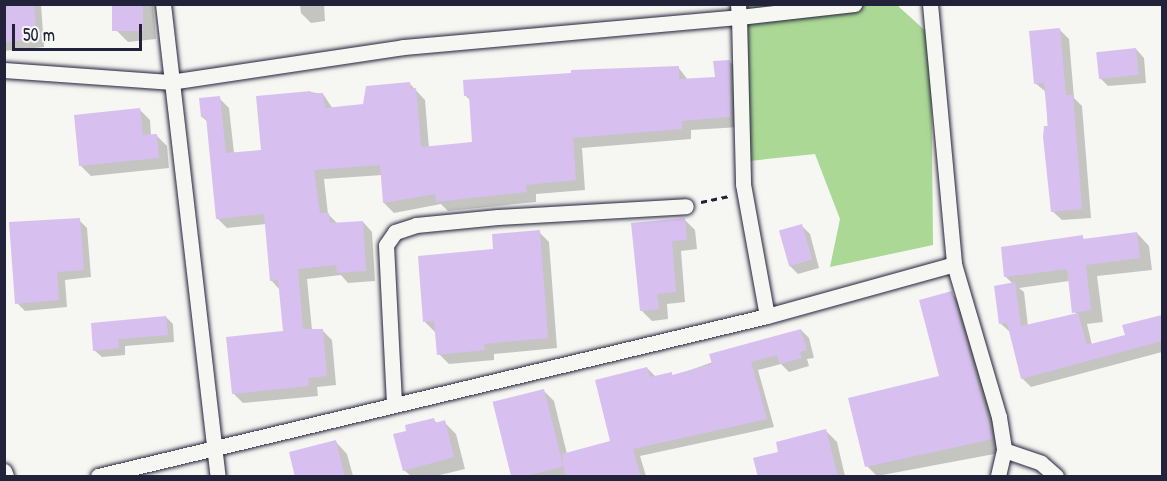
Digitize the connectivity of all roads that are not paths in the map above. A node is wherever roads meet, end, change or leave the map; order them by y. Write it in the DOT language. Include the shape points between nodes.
graph roads {
  1 [pos="164,4"];
  2 [pos="854,4"];
  3 [pos="930,4"];
  4 [pos="738,11"];
  5 [pos="4,70"];
  6 [pos="170,82"];
  7 [pos="687,206"];
  8 [pos="954,264"];
  9 [pos="767,316"];
  10 [pos="394,403"];
  11 [pos="1004,450"];
  12 [pos="213,451"];
  13 [pos="4,471"];
  14 [pos="6,477"];
  15 [pos="98,477"];
  16 [pos="218,477"];
  17 [pos="998,477"];
  18 [pos="1056,477"];
  1 -- 6 [label="street"];
  2 -- 4 [label="street"];
  3 -- 8 [label="street"];
  4 -- 6 [label="street" via="403,47"];
  4 -- 9 [label="street" via="746,195"];
  5 -- 6 [label="street"];
  6 -- 12 [label="street"];
  7 -- 10 [label="street" via="498,217 416,225 395,232 386,245"];
  8 -- 9 [label="street"];
  8 -- 11 [label="street" via="999,417"];
  9 -- 10 [label="street"];
  10 -- 12 [label="street"];
  11 -- 17 [label="street"];
  11 -- 18 [label="street" via="1041,463"];
  12 -- 15 [label="street"];
  12 -- 16 [label="street"];
  13 -- 14 [label="street"];
}
